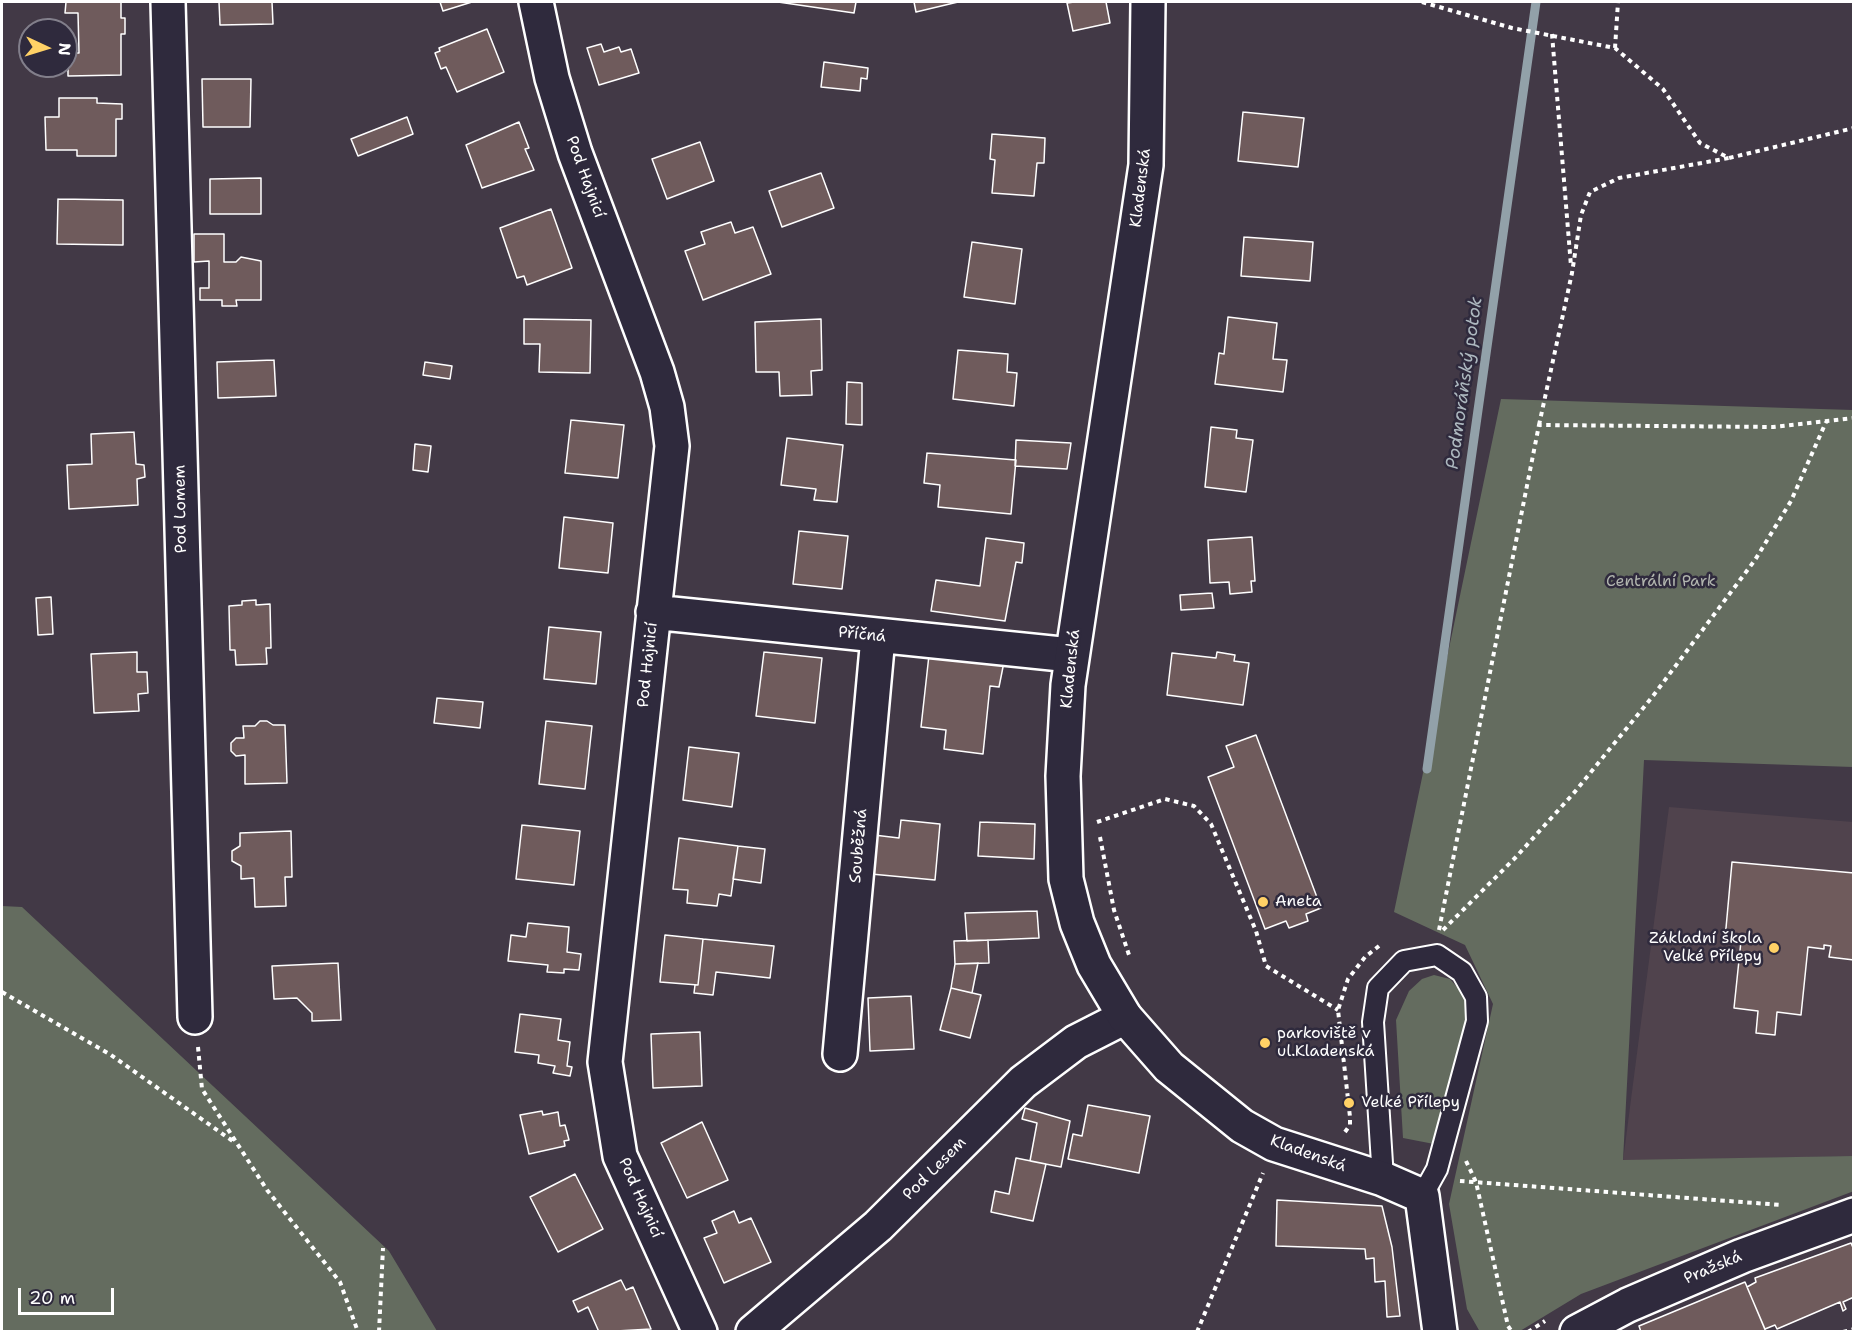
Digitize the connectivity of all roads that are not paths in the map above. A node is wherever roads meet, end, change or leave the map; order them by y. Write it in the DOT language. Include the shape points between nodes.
graph roads {
  1 [pos="168,2"];
  2 [pos="536,2"];
  3 [pos="1148,2"];
  4 [pos="653,612"];
  5 [pos="878,637"];
  6 [pos="1071,656"];
  7 [pos="195,1017"];
  8 [pos="1125,1017"];
  9 [pos="840,1054"];
  10 [pos="1383,1179"];
  11 [pos="1436,1188"];
  12 [pos="1854,1215"];
  13 [pos="700,1332"];
  14 [pos="753,1332"];
  15 [pos="1440,1332"];
  16 [pos="1577,1332"];
  1 -- 7 [label="street, Pod Lomem"];
  2 -- 4 [label="street, Pod Hajnicí" via="552,78 575,153 657,372 666,407 672,446"];
  3 -- 6 [label="street, Kladenská" via="1146,165"];
  4 -- 5 [label="street, Příčná"];
  4 -- 13 [label="street, Pod Hajnicí" via="605,1062 620,1156"];
  5 -- 6 [label="street, Příčná"];
  5 -- 9 [label="street, Souběžná"];
  6 -- 8 [label="street, Kladenská" via="1064,776 1066,879 1077,923 1094,964"];
  8 -- 10 [label="street, Kladenská" via="1168,1067 1242,1126 1274,1144"];
  8 -- 14 [label="street, Pod Lesem" via="1076,1042 1023,1082 878,1226"];
  10 -- 11 [label="street, Kladenská"];
  10 -- 11 [label="lane" via="1373,1022 1378,988 1404,961 1437,956 1462,972 1476,997 1477,1021 1437,1168"];
  11 -- 15 [label="street"];
  12 -- 16 [label="street, Pražská" via="1742,1256 1628,1305"];
}
